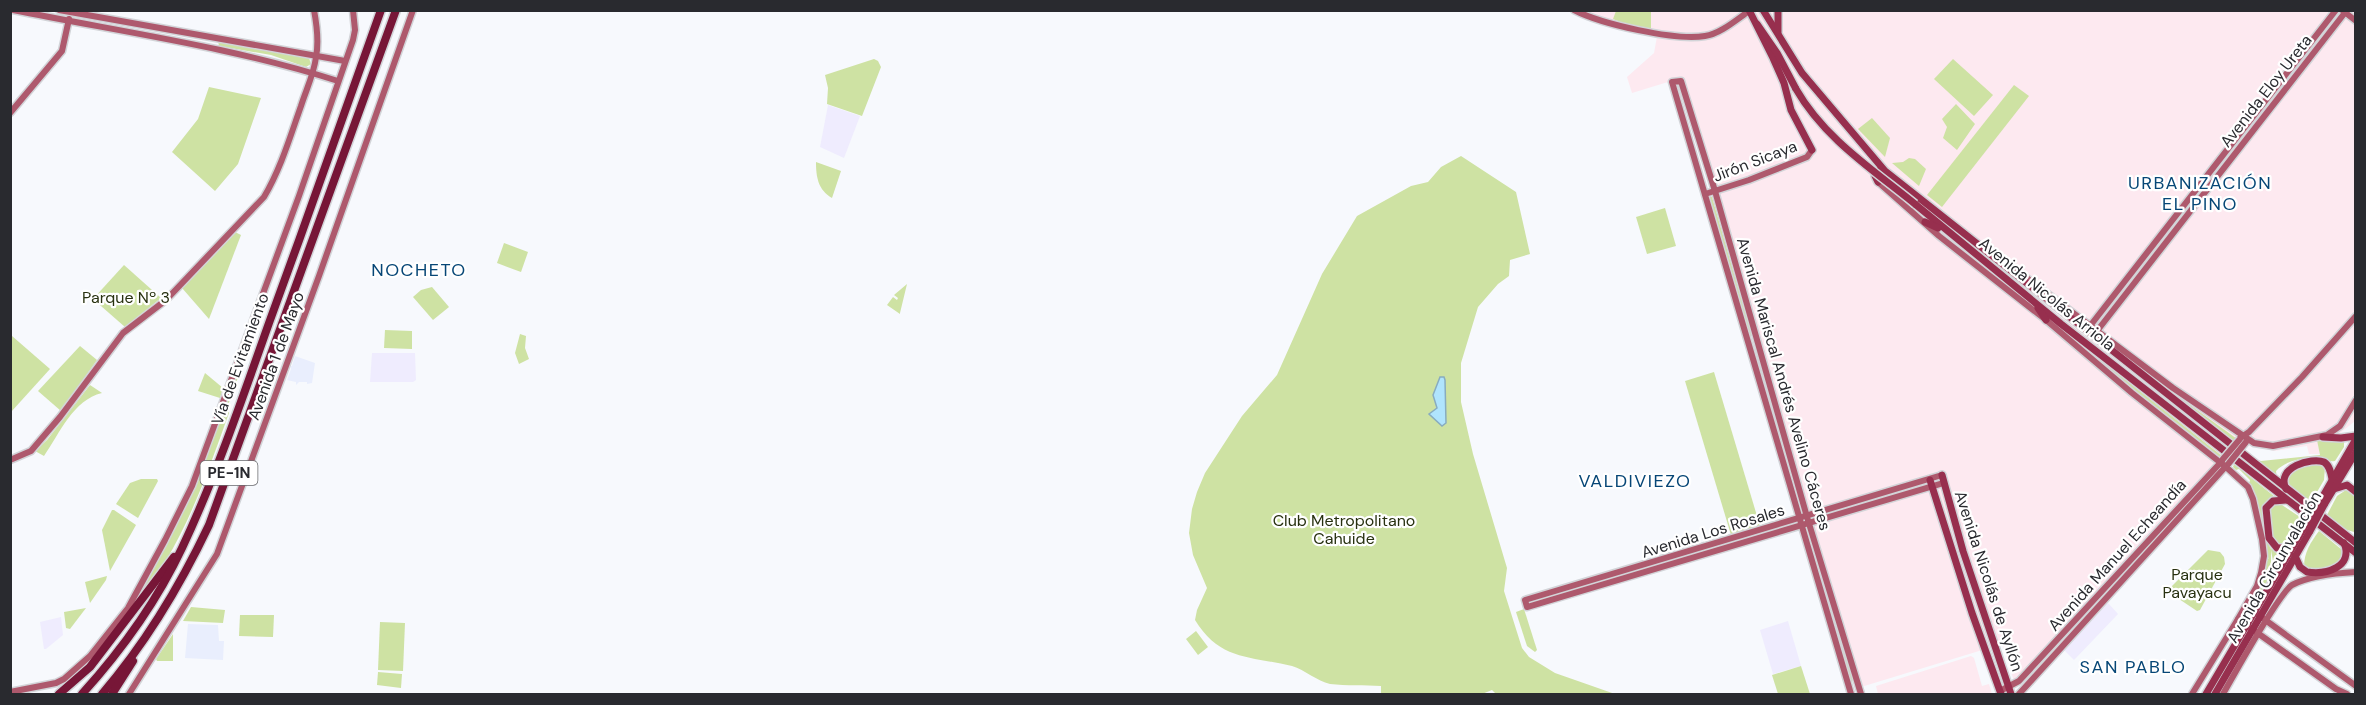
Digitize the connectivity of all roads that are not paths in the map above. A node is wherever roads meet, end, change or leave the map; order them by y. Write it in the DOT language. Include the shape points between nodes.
graph roads {
  1 [pos="13,10"];
  2 [pos="59,10"];
  3 [pos="314,10"];
  4 [pos="353,10"];
  5 [pos="381,10"];
  6 [pos="396,10"];
  7 [pos="413,10"];
  8 [pos="1574,10"];
  9 [pos="1763,10"];
  10 [pos="1778,10"];
  11 [pos="2336,10"];
  12 [pos="1749,11"];
  13 [pos="2344,11"];
  14 [pos="70,12"];
  15 [pos="69,21"];
  16 [pos="2355,21"];
  17 [pos="1757,24"];
  18 [pos="1778,34"];
  19 [pos="2314,38"];
  20 [pos="2321,43"];
  21 [pos="316,57"];
  22 [pos="345,61"];
  23 [pos="312,73"];
  24 [pos="338,81"];
  25 [pos="1690,112"];
  26 [pos="10,113"];
  27 [pos="1681,115"];
  28 [pos="1812,150"];
  29 [pos="2222,155"];
  30 [pos="2229,161"];
  31 [pos="1882,168"];
  32 [pos="1878,182"];
  33 [pos="1715,191"];
  34 [pos="1705,194"];
  35 [pos="2187,209"];
  36 [pos="1924,222"];
  37 [pos="1964,234"];
  38 [pos="2158,238"];
  39 [pos="2164,243"];
  40 [pos="1992,267"];
  41 [pos="2128,277"];
  42 [pos="2134,282"];
  43 [pos="2033,301"];
  44 [pos="2103,309"];
  45 [pos="2109,314"];
  46 [pos="2355,316"];
  47 [pos="2046,320"];
  48 [pos="2090,326"];
  49 [pos="2097,331"];
  50 [pos="2355,400"];
  51 [pos="2323,437"];
  52 [pos="2355,437"];
  53 [pos="2244,439"];
  54 [pos="2355,452"];
  55 [pos="10,460"];
  56 [pos="2225,463"];
  57 [pos="1943,479"];
  58 [pos="2332,479"];
  59 [pos="1932,483"];
  60 [pos="2286,489"];
  61 [pos="2334,489"];
  62 [pos="2355,492"];
  63 [pos="2287,500"];
  64 [pos="2321,504"];
  65 [pos="1808,520"];
  66 [pos="1799,522"];
  67 [pos="2307,529"];
  68 [pos="2355,535"];
  69 [pos="2345,539"];
  70 [pos="2355,543"];
  71 [pos="2294,544"];
  72 [pos="182,550"];
  73 [pos="2355,553"];
  74 [pos="2295,556"];
  75 [pos="2355,572"];
  76 [pos="1526,603"];
  77 [pos="2246,606"];
  78 [pos="2254,612"];
  79 [pos="2264,618"];
  80 [pos="2238,619"];
  81 [pos="2247,624"];
  82 [pos="2070,627"];
  83 [pos="2257,631"];
  84 [pos="2076,633"];
  85 [pos="137,650"];
  86 [pos="2355,686"];
  87 [pos="2010,691"];
  88 [pos="10,692"];
  89 [pos="2000,693"];
  90 [pos="59,694"];
  91 [pos="82,694"];
  92 [pos="102,694"];
  93 [pos="112,694"];
  94 [pos="129,694"];
  95 [pos="1851,694"];
  96 [pos="1861,694"];
  97 [pos="2019,694"];
  98 [pos="2192,694"];
  99 [pos="2206,694"];
  100 [pos="2215,694"];
  101 [pos="2223,694"];
  102 [pos="2347,694"];
  1 -- 15 [label="street"];
  2 -- 14 [label="street"];
  3 -- 21 [label="street"];
  4 -- 22 [label="street" via="355,30"];
  5 -- 72 [label="highway, Vía de Evitamiento / PE-1N" via="248,382"];
  6 -- 85 [label="highway, Vía de Evitamiento / PE-1N" via="209,525 180,584"];
  7 -- 94 [label="street, Avenida 1 de Mayo" via="217,554"];
  8 -- 12 [label="street" via="1629,29 1692,37 1714,33"];
  9 -- 18 [label="main road"];
  10 -- 18 [label="main road"];
  11 -- 19 [label="street, Avenida Eloy Ureta"];
  12 -- 17 [label="main road"];
  13 -- 16 [label="street"];
  13 -- 20 [label="street, Avenida Eloy Ureta"];
  14 -- 15 [label="street"];
  14 -- 21 [label="street"];
  15 -- 23 [label="street" via="274,61"];
  15 -- 26 [label="street" via="62,51"];
  17 -- 28 [label="main road" via="1784,82 1791,110"];
  17 -- 40 [label="main road, Avenida Nicolás Arriola, bridge" via="1815,119"];
  18 -- 31 [label="main road" via="1802,73"];
  19 -- 20 [label="street"];
  19 -- 29 [label="street, Avenida Eloy Ureta"];
  20 -- 30 [label="street, Avenida Eloy Ureta"];
  21 -- 22 [label="street"];
  21 -- 23 [label="street"];
  22 -- 24 [label="street"];
  23 -- 24 [label="street"];
  23 -- 55 [label="street" via="284,155 264,196 166,300 123,333 31,451"];
  24 -- 88 [label="street" via="192,486 143,581 101,645 72,673 56,683"];
  25 -- 27 [label="street"];
  25 -- 27 [label="street, Avenida Mariscal Andrés Avelino Cáceres" via="1681,81 1672,82"];
  25 -- 33 [label="street, Avenida Mariscal Andrés Avelino Cáceres"];
  27 -- 34 [label="street, Avenida Mariscal Andrés Avelino Cáceres"];
  28 -- 33 [label="street, Jirón Sicaya" via="1807,157"];
  29 -- 30 [label="street"];
  29 -- 35 [label="street, Avenida Eloy Ureta"];
  30 -- 35 [label="street, Avenida Eloy Ureta"];
  31 -- 32 [label="main road" via="1875,176"];
  31 -- 37 [label="main road, Avenida Nicolás Arriola"];
  32 -- 36 [label="street"];
  33 -- 34 [label="street, Jirón Sicaya"];
  33 -- 65 [label="street, Avenida Mariscal Andrés Avelino Cáceres"];
  34 -- 66 [label="street, Avenida Mariscal Andrés Avelino Cáceres"];
  35 -- 38 [label="street, Avenida Eloy Ureta"];
  35 -- 39 [label="street, Avenida Eloy Ureta"];
  36 -- 40 [label="main road" via="1935,225 1978,261"];
  36 -- 47 [label="street"];
  37 -- 48 [label="street"];
  37 -- 60 [label="main road, Avenida Nicolás Arriola"];
  38 -- 39 [label="street"];
  38 -- 41 [label="street, Avenida Eloy Ureta"];
  39 -- 42 [label="street, Avenida Eloy Ureta"];
  40 -- 43 [label="main road, Avenida Nicolás Arriola"];
  41 -- 42 [label="street"];
  41 -- 44 [label="street, Avenida Eloy Ureta"];
  42 -- 45 [label="street, Avenida Eloy Ureta"];
  43 -- 47 [label="main road"];
  43 -- 63 [label="main road, Avenida Nicolás Arriola"];
  44 -- 45 [label="street"];
  44 -- 48 [label="street, Avenida Eloy Ureta"];
  45 -- 49 [label="street, Avenida Eloy Ureta"];
  46 -- 53 [label="street, Avenida Manuel Echeandía"];
  47 -- 56 [label="street" via="2132,393"];
  48 -- 49 [label="street"];
  49 -- 53 [label="street"];
  50 -- 51 [label="street" via="2337,429"];
  51 -- 52 [label="main road"];
  51 -- 53 [label="street" via="2273,446"];
  52 -- 58 [label="main road, Avenida Circunvalación"];
  53 -- 56 [label="street, Avenida Manuel Echeandía, bridge"];
  54 -- 61 [label="main road, Avenida Circunvalación"];
  56 -- 77 [label="street" via="2251,492 2262,539 2262,573"];
  56 -- 82 [label="street, Avenida Manuel Echeandía"];
  56 -- 84 [label="street, Avenida Manuel Echeandía"];
  57 -- 59 [label="street, Avenida Los Rosales"];
  57 -- 87 [label="main road, Avenida Nicolás de Ayllón"];
  58 -- 60 [label="main road" via="2325,463 2314,462 2286,471"];
  58 -- 64 [label="main road, Avenida Circunvalación"];
  59 -- 65 [label="street, Avenida Los Rosales"];
  59 -- 89 [label="main road, Avenida Nicolás de Ayllón"];
  60 -- 69 [label="main road, Avenida Nicolás Arriola"];
  61 -- 62 [label="main road" via="2347,485"];
  61 -- 64 [label="main road, Avenida Circunvalación"];
  63 -- 69 [label="main road, Avenida Nicolás Arriola"];
  63 -- 71 [label="main road" via="2273,501 2265,513 2275,547 2282,549"];
  64 -- 67 [label="main road, Avenida Circunvalación, bridge"];
  65 -- 66 [label="street, Avenida Los Rosales"];
  65 -- 96 [label="street, Avenida Mariscal Andrés Avelino Cáceres"];
  66 -- 76 [label="street, Avenida Los Rosales"];
  66 -- 95 [label="street, Avenida Mariscal Andrés Avelino Cáceres"];
  67 -- 71 [label="main road, Avenida Circunvalación"];
  67 -- 74 [label="main road, Avenida Circunvalación"];
  68 -- 69 [label="main road"];
  69 -- 70 [label="main road, Avenida Nicolás Arriola"];
  69 -- 73 [label="main road, Avenida Nicolás Arriola"];
  69 -- 74 [label="main road" via="2346,559 2333,569 2307,572"];
  71 -- 78 [label="main road, Avenida Circunvalación"];
  72 -- 90 [label="highway" via="90,667"];
  72 -- 91 [label="highway, Vía de Evitamiento / PE-1N" via="132,632"];
  74 -- 79 [label="main road, Avenida Circunvalación"];
  75 -- 79 [label="street" via="2294,584"];
  77 -- 78 [label="street"];
  77 -- 80 [label="street"];
  78 -- 79 [label="street"];
  78 -- 81 [label="main road, Avenida Circunvalación"];
  79 -- 83 [label="main road, Avenida Circunvalación"];
  79 -- 86 [label="street"];
  80 -- 81 [label="street"];
  80 -- 98 [label="street"];
  81 -- 83 [label="street"];
  81 -- 99 [label="main road, Avenida Circunvalación"];
  82 -- 84 [label="street"];
  82 -- 87 [label="street, Avenida Manuel Echeandía"];
  83 -- 100 [label="main road, Avenida Circunvalación"];
  83 -- 101 [label="street"];
  83 -- 102 [label="street"];
  84 -- 97 [label="street, Avenida Manuel Echeandía"];
  85 -- 92 [label="highway, Vía de Evitamiento / PE-1N"];
  85 -- 93 [label="highway"];
  87 -- 89 [label="street, Avenida Manuel Echeandía"];
}
